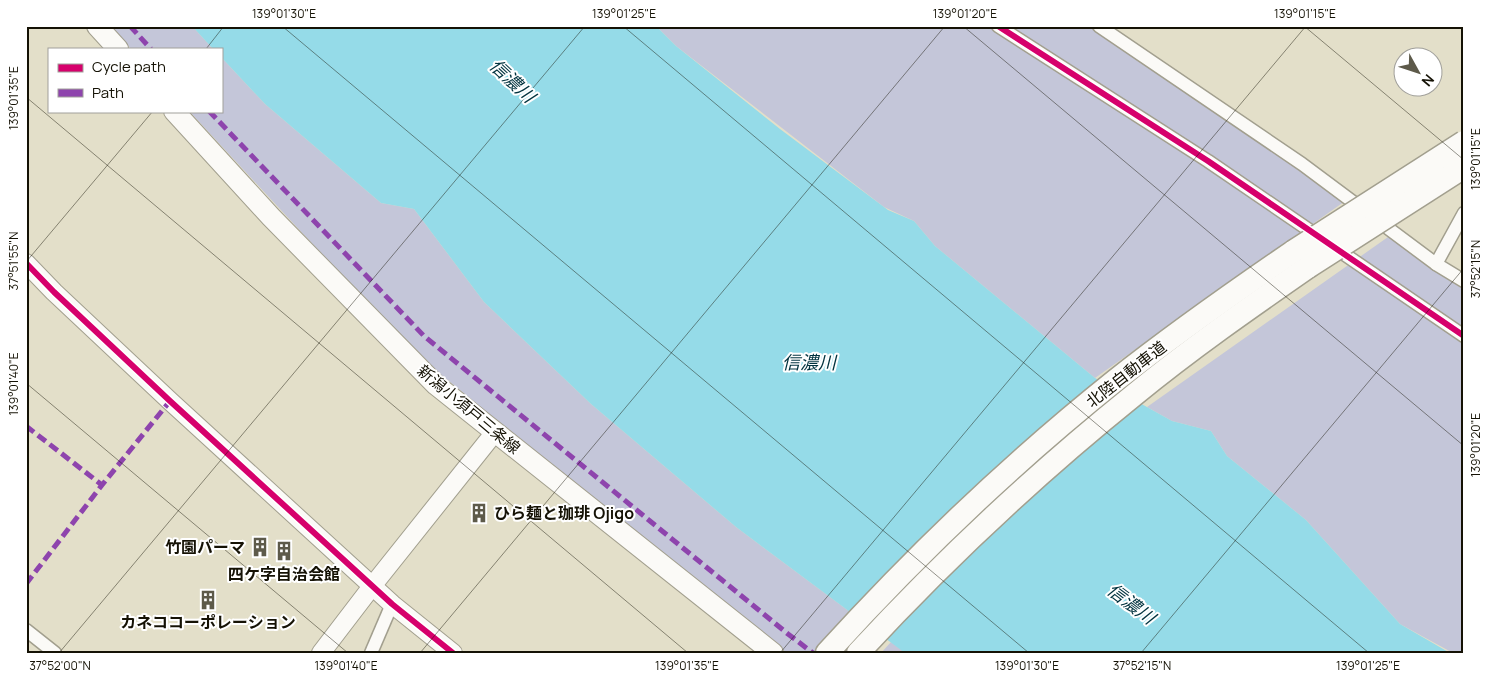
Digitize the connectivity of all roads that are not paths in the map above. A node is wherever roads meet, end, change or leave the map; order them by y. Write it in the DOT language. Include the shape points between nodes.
graph roads {
  1 [pos="97,26"];
  2 [pos="998,26"];
  3 [pos="1099,26"];
  4 [pos="117,48"];
  5 [pos="175,112"];
  6 [pos="1464,142"];
  7 [pos="1464,168"];
  8 [pos="1464,213"];
  9 [pos="26,262"];
  10 [pos="1436,264"];
  11 [pos="1464,281"];
  12 [pos="1464,336"];
  13 [pos="495,432"];
  14 [pos="372,585"];
  15 [pos="392,604"];
  16 [pos="26,630"];
  17 [pos="55,653"];
  18 [pos="321,653"];
  19 [pos="371,653"];
  20 [pos="453,653"];
  21 [pos="773,653"];
  22 [pos="826,653"];
  23 [pos="858,653"];
  1 -- 4 [label="main road"];
  2 -- 12 [label="street" via="1208,161"];
  3 -- 10 [label="street" via="1302,164"];
  5 -- 13 [label="main road, 新潟小須戸三条線" via="271,217 436,384"];
  6 -- 22 [label="highway, 北陸自動車道, bridge" via="1294,250 1116,380 996,482 934,540"];
  7 -- 23 [label="highway, 北陸自動車道, bridge" via="1300,272 1134,395 1002,509"];
  8 -- 10 [label="street"];
  9 -- 14 [label="street" via="170,401"];
  10 -- 11 [label="street"];
  13 -- 14 [label="street"];
  13 -- 21 [label="main road, 新潟小須戸三条線"];
  14 -- 15 [label="street"];
  14 -- 18 [label="street"];
  15 -- 19 [label="street"];
  15 -- 20 [label="street"];
  16 -- 17 [label="street"];
}
